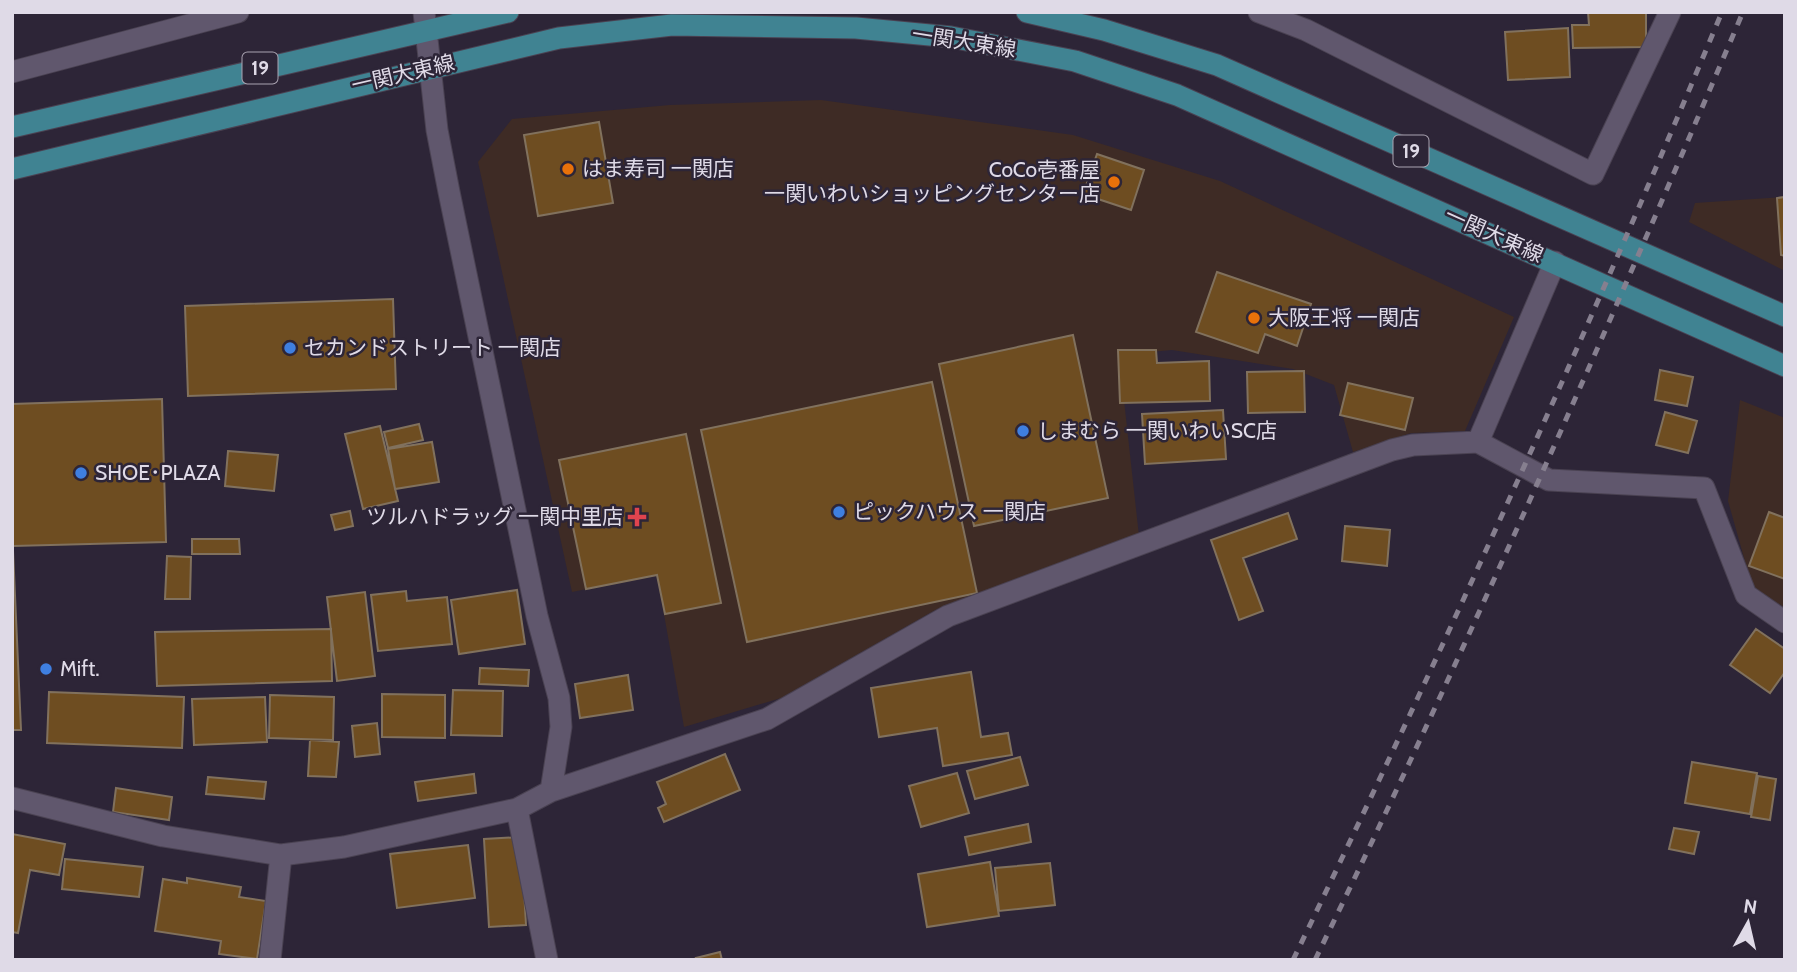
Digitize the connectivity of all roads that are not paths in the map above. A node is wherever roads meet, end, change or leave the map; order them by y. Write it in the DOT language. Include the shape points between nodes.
graph roads {
  1 [pos="238,12"];
  2 [pos="508,12"];
  3 [pos="1027,12"];
  4 [pos="1259,12"];
  5 [pos="1670,12"];
  6 [pos="424,21"];
  7 [pos="429,67"];
  8 [pos="12,72"];
  9 [pos="12,127"];
  10 [pos="12,169"];
  11 [pos="1555,262"];
  12 [pos="1785,316"];
  13 [pos="1785,366"];
  14 [pos="1478,442"];
  15 [pos="1785,622"];
  16 [pos="551,791"];
  17 [pos="12,798"];
  18 [pos="517,809"];
  19 [pos="281,855"];
  20 [pos="270,960"];
  21 [pos="547,960"];
  1 -- 8 [label="street"];
  2 -- 6 [label="main road, 一関大東線 / 19"];
  3 -- 12 [label="main road, 一関大東線 / 19" via="1217,65"];
  4 -- 5 [label="street" via="1306,30 1594,174"];
  6 -- 7 [label="street"];
  6 -- 9 [label="main road, 一関大東線 / 19"];
  7 -- 10 [label="main road, 一関大東線 / 19"];
  7 -- 11 [label="main road, 一関大東線 / 19" via="559,38 672,25 856,28 951,37 1075,61 1178,95"];
  7 -- 16 [label="street" via="437,130 514,505 559,698 562,727"];
  11 -- 13 [label="main road, 一関大東線 / 19"];
  11 -- 14 [label="street"];
  14 -- 15 [label="street" via="1549,480 1704,488 1746,595"];
  14 -- 16 [label="street" via="1392,450 948,616 768,719"];
  16 -- 18 [label="street"];
  17 -- 19 [label="street" via="163,836"];
  18 -- 19 [label="street" via="344,847"];
  18 -- 21 [label="street"];
  19 -- 20 [label="street"];
}
